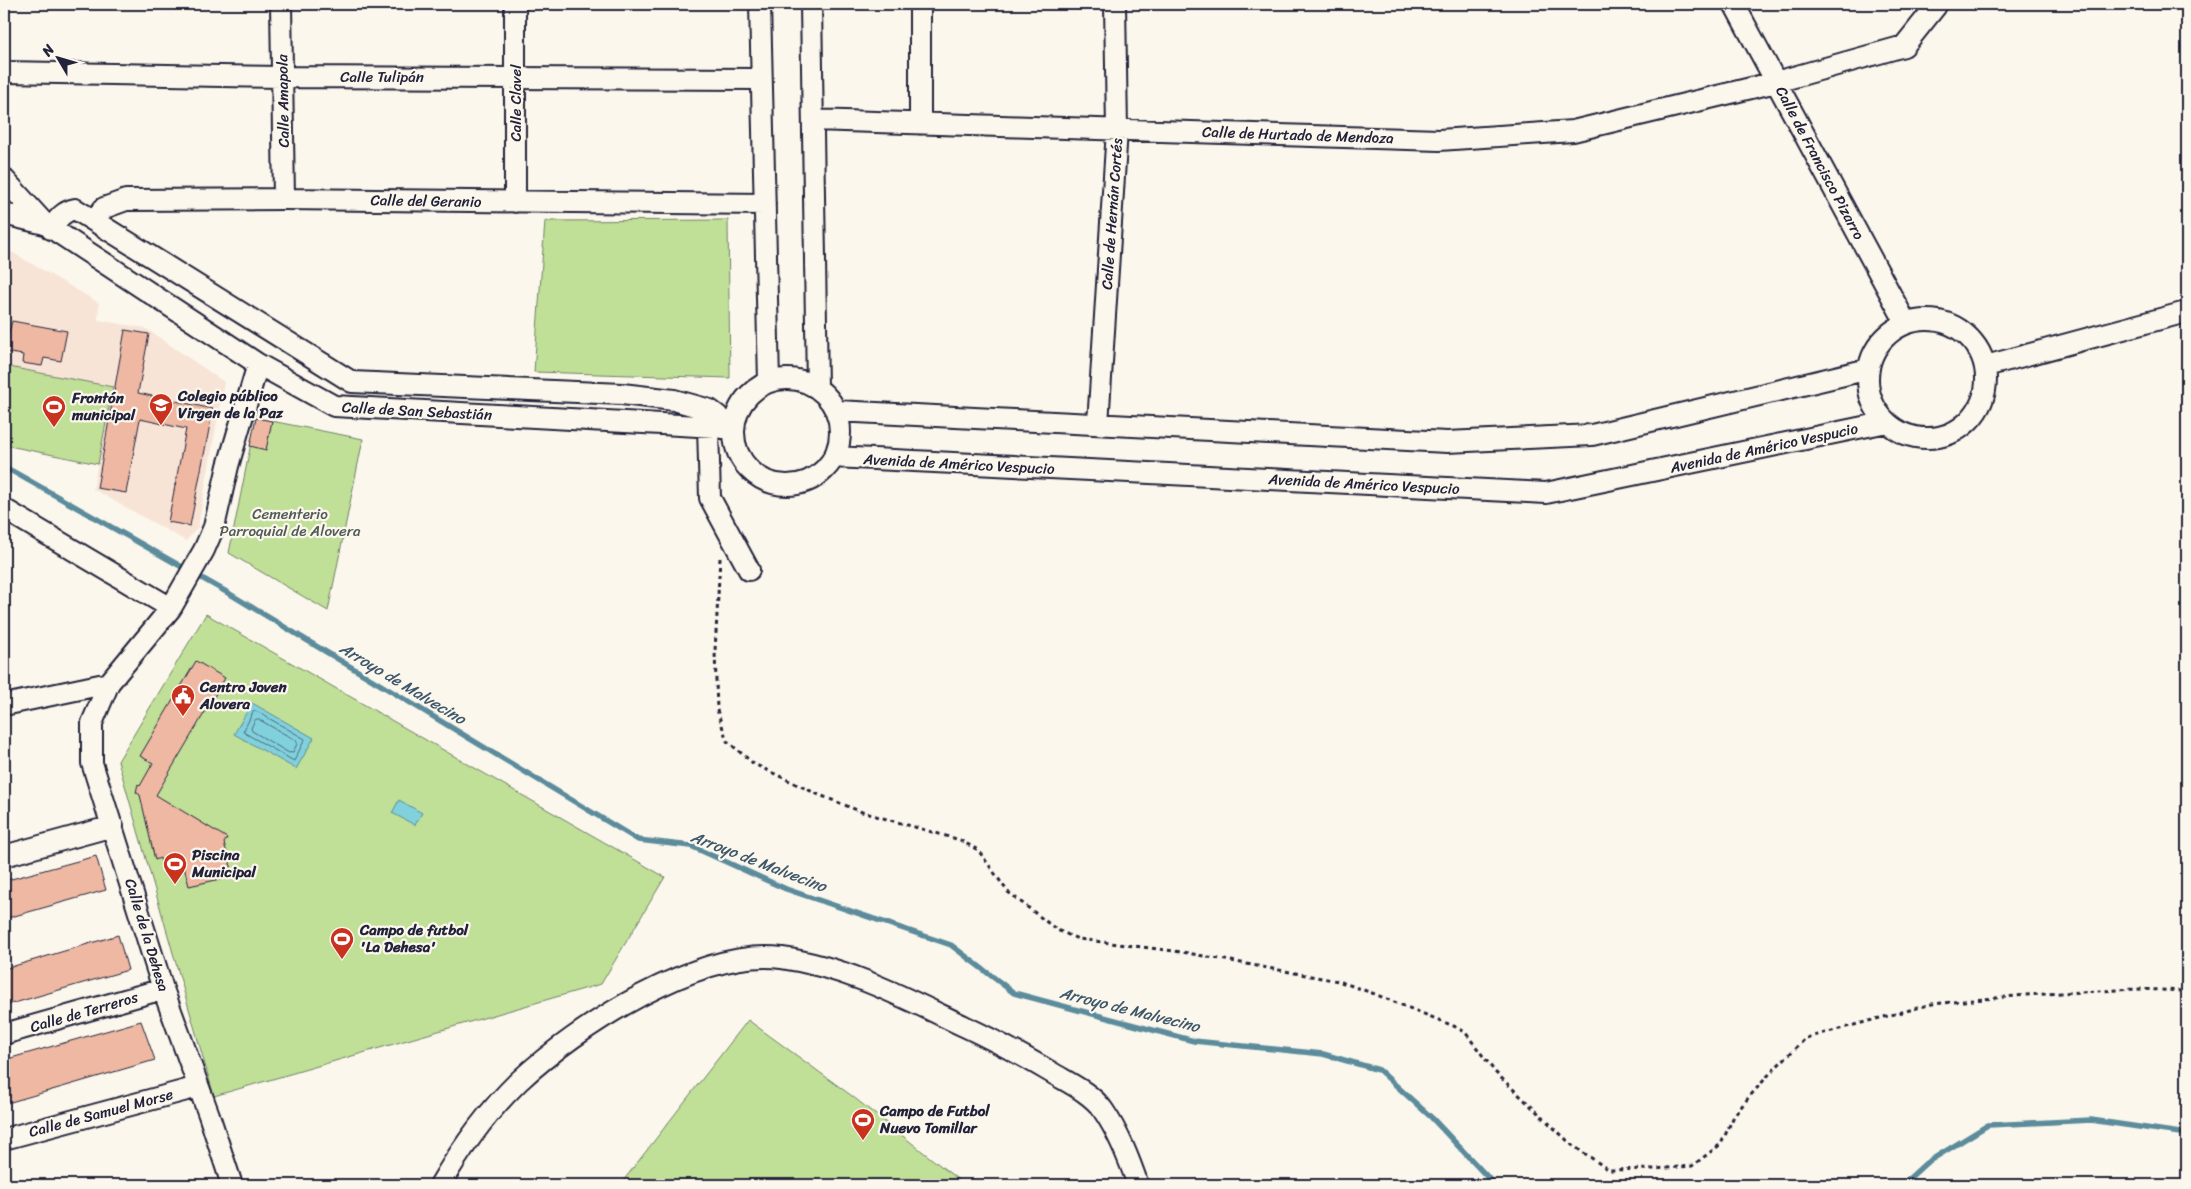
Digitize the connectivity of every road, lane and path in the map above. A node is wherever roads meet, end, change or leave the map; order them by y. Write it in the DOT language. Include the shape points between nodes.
graph roads {
  1 [pos="281,4"];
  2 [pos="515,4"];
  3 [pos="760,4"];
  4 [pos="811,4"];
  5 [pos="920,4"];
  6 [pos="1115,4"];
  7 [pos="1734,4"];
  8 [pos="1934,4"];
  9 [pos="4,72"];
  10 [pos="282,76"];
  11 [pos="516,78"];
  12 [pos="760,80"];
  13 [pos="1776,82"];
  14 [pos="813,120"];
  15 [pos="920,124"];
  16 [pos="1117,130"];
  17 [pos="4,179"];
  18 [pos="284,199"];
  19 [pos="515,202"];
  20 [pos="766,204"];
  21 [pos="4,214"];
  22 [pos="94,220"];
  23 [pos="48,226"];
  24 [pos="2186,312"];
  25 [pos="1906,323"];
  26 [pos="258,364"];
  27 [pos="1986,366"];
  28 [pos="1869,369"];
  29 [pos="769,382"];
  30 [pos="817,387"];
  31 [pos="837,411"];
  32 [pos="1886,422"];
  33 [pos="1098,424"];
  34 [pos="721,428"];
  35 [pos="834,457"];
  36 [pos="4,509"];
  37 [pos="720,557"];
  38 [pos="749,570"];
  39 [pos="176,600"];
  40 [pos="109,683"];
  41 [pos="4,705"];
  42 [pos="113,826"];
  43 [pos="4,856"];
  44 [pos="163,989"];
  45 [pos="2187,991"];
  46 [pos="4,1034"];
  47 [pos="198,1087"];
  48 [pos="4,1139"];
  49 [pos="232,1185"];
  50 [pos="440,1185"];
  51 [pos="1138,1185"];
  1 -- 10 [label="street, Calle Amapola"];
  2 -- 11 [label="street, Calle Clavel"];
  3 -- 12 [label="street"];
  4 -- 14 [label="street"];
  5 -- 15 [label="street"];
  6 -- 16 [label="street, Calle de Hernán Cortés"];
  7 -- 13 [label="street, Calle de Francisco Pizarro"];
  8 -- 13 [label="street, Calle de Hurtado de Mendoza" via="1936,6 1904,46"];
  9 -- 10 [label="street, Calle Tulipán"];
  10 -- 11 [label="street, Calle Tulipán"];
  10 -- 18 [label="street, Calle Amapola"];
  11 -- 12 [label="street, Calle Tulipán"];
  11 -- 19 [label="street, Calle Clavel"];
  12 -- 20 [label="street"];
  13 -- 16 [label="street, Calle de Hurtado de Mendoza" via="1573,131 1439,140"];
  13 -- 25 [label="street, Calle de Francisco Pizarro"];
  14 -- 15 [label="street, Calle de Hurtado de Mendoza"];
  14 -- 30 [label="street"];
  15 -- 16 [label="street, Calle de Hurtado de Mendoza"];
  16 -- 33 [label="street, Calle de Hernán Cortés"];
  17 -- 23 [label="street"];
  18 -- 19 [label="street, Calle del Geranio"];
  18 -- 22 [label="street, Calle del Geranio" via="126,200 104,208"];
  19 -- 20 [label="street, Calle del Geranio"];
  20 -- 29 [label="street"];
  21 -- 23 [label="street, Calle de San Sebastián"];
  22 -- 23 [label="street" via="75,209 67,210"];
  22 -- 34 [label="street" via="352,382 622,394 674,400 710,410 718,416"];
  23 -- 26 [label="street, Calle de San Sebastián"];
  24 -- 27 [label="street"];
  25 -- 27 [label="street" via="1946,322 1974,342"];
  25 -- 28 [label="street" via="1889,334 1876,350"];
  26 -- 34 [label="street, Calle de San Sebastián" via="334,406"];
  26 -- 39 [label="street, Calle de la Dehesa" via="214,527"];
  27 -- 32 [label="street" via="1987,385 1982,403 1971,419 1956,431 1939,437 1920,438 1902,433"];
  28 -- 32 [label="street" via="1869,390 1875,407"];
  28 -- 33 [label="street" via="1592,435 1447,442"];
  29 -- 30 [label="street" via="793,378"];
  29 -- 34 [label="street" via="755,389 737,414"];
  30 -- 31 [label="street"];
  31 -- 33 [label="street"];
  31 -- 35 [label="street" via="841,426 840,442"];
  32 -- 35 [label="street, Avenida de Américo Vespucio" via="1546,493"];
  34 -- 35 [label="street" via="752,472 780,485 812,480"];
  34 -- 38 [label="street" via="710,498"];
  36 -- 39 [label="street"];
  37 -- 45 [label="path" via="715,651 717,710 727,741 754,764 862,812 960,840 978,850 1008,892 1057,930 1078,939 1182,952 1338,981 1461,1029 1495,1072 1572,1145 1609,1170 1692,1166 1720,1144 1749,1096 1806,1038 1932,1004 2136,989"];
  39 -- 40 [label="street, Calle de la Dehesa"];
  40 -- 41 [label="street"];
  40 -- 42 [label="street, Calle de la Dehesa" via="92,723 92,763"];
  42 -- 43 [label="street"];
  42 -- 44 [label="street, Calle de la Dehesa"];
  44 -- 46 [label="street, Calle de Terreros"];
  44 -- 47 [label="street, Calle de la Dehesa"];
  47 -- 48 [label="street, Calle de Samuel Morse"];
  47 -- 49 [label="street, Calle de la Dehesa"];
  50 -- 51 [label="street" via="473,1132 518,1082 556,1049 638,996 691,972 730,960 780,958 830,968 916,1003 1007,1046 1083,1091 1102,1108 1126,1151"];
}
